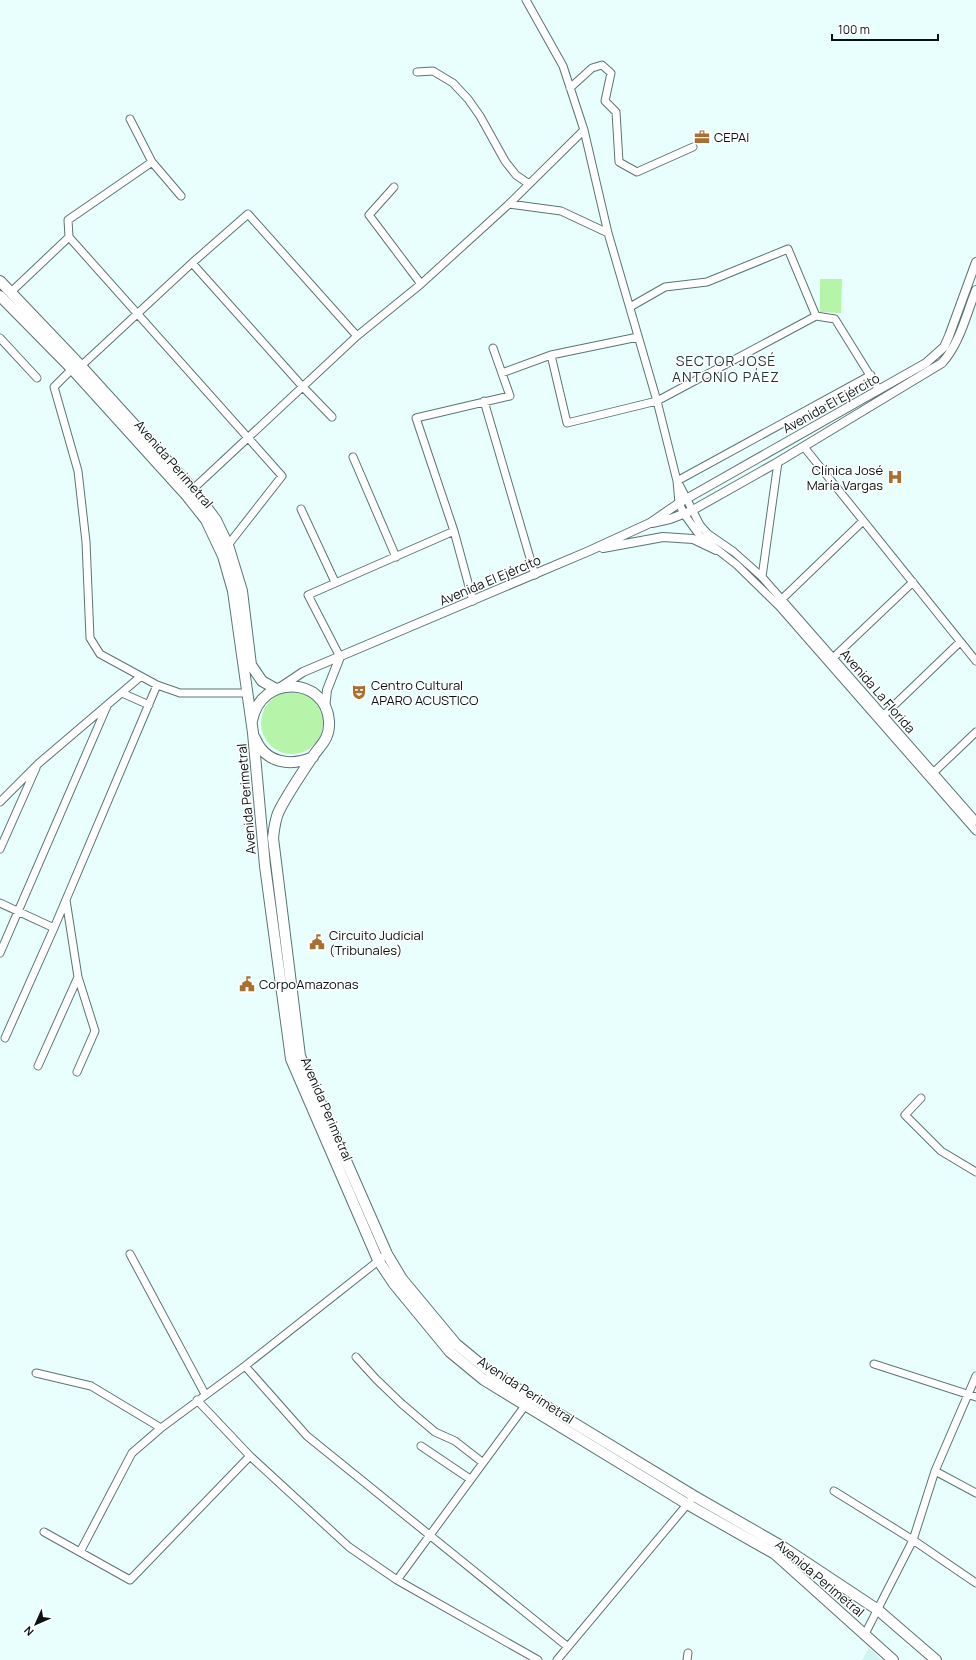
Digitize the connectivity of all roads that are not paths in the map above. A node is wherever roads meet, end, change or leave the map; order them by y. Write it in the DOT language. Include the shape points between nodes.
graph roads {
  1 [pos="526,0"];
  2 [pos="417,72"];
  3 [pos="570,88"];
  4 [pos="130,119"];
  5 [pos="584,130"];
  6 [pos="693,147"];
  7 [pos="152,162"];
  8 [pos="529,184"];
  9 [pos="394,188"];
  10 [pos="181,196"];
  11 [pos="509,204"];
  12 [pos="608,232"];
  13 [pos="69,237"];
  14 [pos="976,262"];
  15 [pos="192,263"];
  16 [pos="0,281"];
  17 [pos="421,284"];
  18 [pos="976,290"];
  19 [pos="11,292"];
  20 [pos="0,296"];
  21 [pos="630,307"];
  22 [pos="138,312"];
  23 [pos="816,316"];
  24 [pos="357,336"];
  25 [pos="0,338"];
  26 [pos="638,338"];
  27 [pos="493,348"];
  28 [pos="551,355"];
  29 [pos="76,368"];
  30 [pos="502,373"];
  31 [pos="871,375"];
  32 [pos="38,378"];
  33 [pos="302,386"];
  34 [pos="880,390"];
  35 [pos="657,401"];
  36 [pos="484,402"];
  37 [pos="332,417"];
  38 [pos="249,438"];
  39 [pos="804,447"];
  40 [pos="353,457"];
  41 [pos="778,462"];
  42 [pos="677,481"];
  43 [pos="193,489"];
  44 [pos="683,501"];
  45 [pos="301,509"];
  46 [pos="687,512"];
  47 [pos="863,521"];
  48 [pos="650,523"];
  49 [pos="454,531"];
  50 [pos="228,545"];
  51 [pos="716,550"];
  52 [pos="589,551"];
  53 [pos="396,557"];
  54 [pos="534,575"];
  55 [pos="762,577"];
  56 [pos="335,582"];
  57 [pos="913,582"];
  58 [pos="782,599"];
  59 [pos="473,600"];
  60 [pos="960,642"];
  61 [pos="834,657"];
  62 [pos="340,658"];
  63 [pos="976,661"];
  64 [pos="140,677"];
  65 [pos="157,685"];
  66 [pos="278,688"];
  67 [pos="122,693"];
  68 [pos="246,693"];
  69 [pos="149,705"];
  70 [pos="107,706"];
  71 [pos="325,708"];
  72 [pos="884,715"];
  73 [pos="976,732"];
  74 [pos="253,733"];
  75 [pos="313,757"];
  76 [pos="38,764"];
  77 [pos="933,773"];
  78 [pos="0,802"];
  79 [pos="976,820"];
  80 [pos="976,830"];
  81 [pos="0,849"];
  82 [pos="66,900"];
  83 [pos="0,903"];
  84 [pos="18,912"];
  85 [pos="54,928"];
  86 [pos="0,953"];
  87 [pos="78,977"];
  88 [pos="5,1038"];
  89 [pos="38,1066"];
  90 [pos="77,1072"];
  91 [pos="921,1098"];
  92 [pos="976,1172"];
  93 [pos="130,1254"];
  94 [pos="383,1257"];
  95 [pos="356,1357"];
  96 [pos="874,1364"];
  97 [pos="245,1366"];
  98 [pos="36,1373"];
  99 [pos="976,1376"];
  100 [pos="206,1394"];
  101 [pos="968,1394"];
  102 [pos="530,1397"];
  103 [pos="976,1397"];
  104 [pos="197,1400"];
  105 [pos="524,1406"];
  106 [pos="161,1428"];
  107 [pos="421,1446"];
  108 [pos="250,1456"];
  109 [pos="482,1462"];
  110 [pos="935,1471"];
  111 [pos="470,1479"];
  112 [pos="834,1491"];
  113 [pos="976,1493"];
  114 [pos="694,1496"];
  115 [pos="687,1504"];
  116 [pos="44,1532"];
  117 [pos="430,1535"];
  118 [pos="913,1540"];
  119 [pos="80,1552"];
  120 [pos="398,1580"];
  121 [pos="976,1583"];
  122 [pos="878,1610"];
  123 [pos="865,1634"];
  124 [pos="568,1647"];
  125 [pos="538,1660"];
  126 [pos="557,1660"];
  127 [pos="893,1660"];
  128 [pos="936,1660"];
  1 -- 3 [label="street" via="563,66"];
  2 -- 8 [label="street" via="433,71 453,83 480,116 505,161 516,175"];
  3 -- 5 [label="street"];
  3 -- 6 [label="street" via="592,68 602,65 611,73 605,101 616,112 619,162 622,166 637,172"];
  4 -- 7 [label="street"];
  5 -- 8 [label="street"];
  5 -- 12 [label="street"];
  7 -- 10 [label="street"];
  7 -- 13 [label="street" via="68,220"];
  8 -- 11 [label="street"];
  9 -- 17 [label="street" via="369,215"];
  11 -- 12 [label="street" via="561,212"];
  11 -- 17 [label="street"];
  12 -- 21 [label="street"];
  13 -- 19 [label="street"];
  13 -- 22 [label="street"];
  14 -- 34 [label="street, Avenida El Ejército" via="944,347 926,363"];
  15 -- 22 [label="street"];
  15 -- 24 [label="street" via="248,214"];
  15 -- 33 [label="street"];
  16 -- 19 [label="main road, Avenida Perimetral"];
  17 -- 24 [label="street"];
  18 -- 39 [label="street, Avenida El Ejército" via="956,343 942,363"];
  19 -- 29 [label="main road, Avenida Perimetral"];
  20 -- 29 [label="main road, Avenida Perimetral"];
  21 -- 23 [label="street" via="664,287 707,282 788,249"];
  21 -- 26 [label="street"];
  22 -- 29 [label="street"];
  22 -- 38 [label="street"];
  23 -- 31 [label="street" via="835,319"];
  23 -- 35 [label="street"];
  24 -- 33 [label="street"];
  25 -- 32 [label="street"];
  26 -- 28 [label="street"];
  26 -- 35 [label="street"];
  27 -- 30 [label="street"];
  28 -- 30 [label="street"];
  28 -- 35 [label="street" via="567,423"];
  29 -- 43 [label="main road, Avenida Perimetral"];
  29 -- 64 [label="street" via="54,387 78,471 86,542 90,638 100,654"];
  29 -- 68 [label="main road, Avenida Perimetral" via="206,520 223,556 233,591"];
  30 -- 36 [label="street" via="510,396"];
  31 -- 34 [label="street"];
  31 -- 42 [label="street"];
  33 -- 37 [label="street"];
  33 -- 38 [label="street"];
  34 -- 44 [label="street, Avenida El Ejército"];
  35 -- 42 [label="street"];
  36 -- 49 [label="street" via="416,418"];
  36 -- 54 [label="street"];
  38 -- 43 [label="street"];
  38 -- 50 [label="street" via="282,476"];
  39 -- 41 [label="street, Avenida El Ejército"];
  39 -- 47 [label="street"];
  40 -- 53 [label="street"];
  41 -- 46 [label="street, Avenida El Ejército"];
  41 -- 55 [label="street"];
  42 -- 44 [label="street"];
  43 -- 50 [label="main road, Avenida Perimetral" via="216,520"];
  44 -- 46 [label="street"];
  44 -- 48 [label="street, Avenida El Ejército"];
  45 -- 56 [label="street"];
  46 -- 48 [label="street, Avenida El Ejército" via="670,520"];
  46 -- 51 [label="street" via="700,536"];
  46 -- 55 [label="street, Avenida La Florida" via="708,534 734,552"];
  47 -- 57 [label="street"];
  47 -- 58 [label="street"];
  48 -- 52 [label="street, Avenida El Ejército"];
  49 -- 53 [label="street"];
  49 -- 59 [label="street"];
  50 -- 66 [label="main road, Avenida Perimetral" via="242,591 251,665 262,681"];
  51 -- 52 [label="street" via="693,539 663,537"];
  51 -- 80 [label="street" via="737,565 779,606"];
  52 -- 54 [label="street, Avenida El Ejército"];
  53 -- 56 [label="street"];
  54 -- 59 [label="street, Avenida El Ejército"];
  55 -- 58 [label="street, Avenida La Florida"];
  56 -- 62 [label="street" via="308,595"];
  57 -- 60 [label="street"];
  57 -- 61 [label="street"];
  58 -- 61 [label="street, Avenida La Florida"];
  59 -- 62 [label="street, Avenida El Ejército"];
  60 -- 63 [label="street"];
  60 -- 72 [label="street"];
  61 -- 72 [label="street, Avenida La Florida"];
  62 -- 66 [label="street, Avenida El Ejército" via="303,672"];
  62 -- 71 [label="street" via="327,690"];
  64 -- 65 [label="street"];
  64 -- 67 [label="street"];
  65 -- 68 [label="street" via="180,693"];
  65 -- 69 [label="street"];
  66 -- 71 [label="main road" via="292,686 306,689 317,697"];
  66 -- 74 [label="main road" via="264,696 256,707 252,720"];
  67 -- 69 [label="street"];
  67 -- 70 [label="street"];
  68 -- 74 [label="main road, Avenida Perimetral"];
  69 -- 82 [label="street"];
  70 -- 76 [label="street"];
  70 -- 84 [label="street"];
  71 -- 75 [label="main road" via="329,721 328,734 322,747"];
  72 -- 77 [label="street, Avenida La Florida"];
  73 -- 77 [label="street"];
  74 -- 75 [label="main road" via="258,745 277,761 302,762"];
  74 -- 94 [label="main road, Avenida Perimetral" via="265,866 291,1059"];
  75 -- 94 [label="main road, Avenida Perimetral" via="278,812 273,838 300,1056"];
  76 -- 78 [label="street"];
  76 -- 81 [label="street"];
  77 -- 79 [label="street, Avenida La Florida"];
  82 -- 85 [label="street"];
  82 -- 87 [label="street"];
  83 -- 84 [label="street"];
  84 -- 85 [label="street"];
  84 -- 86 [label="street"];
  85 -- 88 [label="street"];
  87 -- 89 [label="street"];
  87 -- 90 [label="street" via="95,1031"];
  91 -- 92 [label="street" via="906,1115 941,1150"];
  93 -- 100 [label="street"];
  94 -- 97 [label="street"];
  94 -- 102 [label="main road, Avenida Perimetral" via="456,1344 490,1372"];
  94 -- 105 [label="main road, Avenida Perimetral" via="394,1284 450,1352 484,1380"];
  95 -- 109 [label="street" via="402,1404 435,1432 455,1441"];
  96 -- 101 [label="street"];
  97 -- 100 [label="street"];
  97 -- 117 [label="street" via="307,1436"];
  98 -- 106 [label="street" via="90,1386"];
  99 -- 101 [label="street"];
  100 -- 104 [label="street"];
  101 -- 103 [label="street"];
  101 -- 110 [label="street"];
  102 -- 105 [label="street"];
  102 -- 114 [label="main road, Avenida Perimetral"];
  104 -- 106 [label="street"];
  104 -- 108 [label="street"];
  105 -- 109 [label="street"];
  105 -- 115 [label="main road, Avenida Perimetral"];
  106 -- 119 [label="street" via="132,1453"];
  107 -- 111 [label="street"];
  108 -- 119 [label="street" via="130,1580"];
  108 -- 120 [label="street" via="349,1547"];
  109 -- 111 [label="street"];
  110 -- 113 [label="street"];
  110 -- 118 [label="street"];
  111 -- 117 [label="street"];
  112 -- 118 [label="street"];
  114 -- 115 [label="street"];
  114 -- 122 [label="main road, Avenida Perimetral" via="782,1547"];
  115 -- 123 [label="main road, Avenida Perimetral" via="775,1554"];
  115 -- 124 [label="street"];
  116 -- 119 [label="street"];
  117 -- 120 [label="street"];
  117 -- 124 [label="street"];
  118 -- 121 [label="street"];
  118 -- 122 [label="street"];
  120 -- 125 [label="street"];
  122 -- 123 [label="street"];
  122 -- 128 [label="main road, Avenida Perimetral"];
  123 -- 127 [label="main road, Avenida Perimetral"];
  124 -- 126 [label="street"];
}
